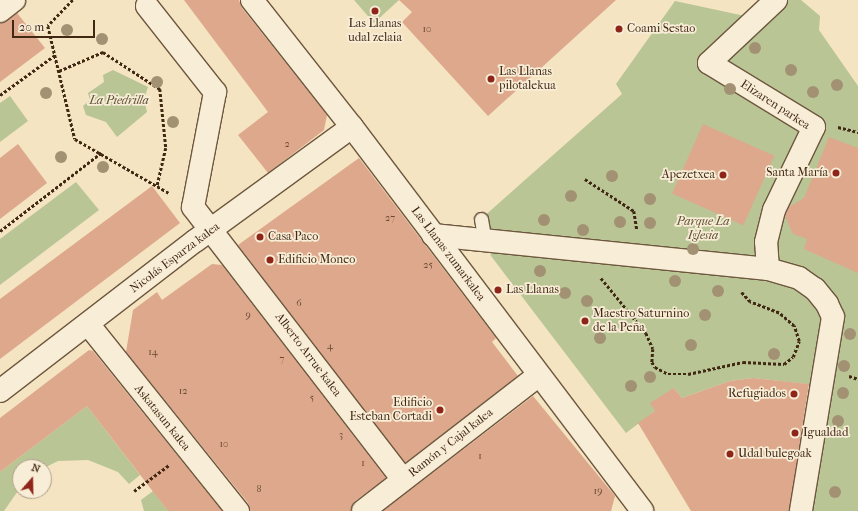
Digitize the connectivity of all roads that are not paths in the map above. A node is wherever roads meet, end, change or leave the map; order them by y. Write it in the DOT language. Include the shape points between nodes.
graph roads {
  1 [pos="14,0"];
  2 [pos="252,0"];
  3 [pos="776,0"];
  4 [pos="146,6"];
  5 [pos="0,11"];
  6 [pos="352,127"];
  7 [pos="481,219"];
  8 [pos="212,230"];
  9 [pos="433,235"];
  10 [pos="484,241"];
  11 [pos="768,269"];
  12 [pos="88,324"];
  13 [pos="539,374"];
  14 [pos="0,391"];
  15 [pos="403,480"];
  16 [pos="238,511"];
  17 [pos="363,511"];
  18 [pos="642,511"];
  19 [pos="801,511"];
  1 -- 5 [label="street"];
  2 -- 6 [label="street, Las Llanas zumarkalea"];
  3 -- 11 [label="street, Elizaren parkea" via="709,63 814,127 774,210 766,242"];
  4 -- 8 [label="street, Alberto Arrue kalea" via="215,92 193,207"];
  6 -- 8 [label="street, Nicolás Esparza kalea"];
  6 -- 9 [label="street, Las Llanas zumarkalea"];
  7 -- 10 [label="lane"];
  8 -- 12 [label="street, Nicolás Esparza kalea"];
  8 -- 15 [label="street, Alberto Arrue kalea"];
  9 -- 10 [label="street"];
  9 -- 13 [label="street, Las Llanas zumarkalea"];
  10 -- 11 [label="street"];
  11 -- 19 [label="street" via="800,278 827,304 833,317"];
  12 -- 14 [label="street, Nicolás Esparza kalea"];
  12 -- 16 [label="street, Askatasun kalea"];
  13 -- 15 [label="street, Ramón y Cajal kalea"];
  13 -- 18 [label="street, Las Llanas zumarkalea"];
  15 -- 17 [label="street, Ramón y Cajal kalea"];
}
